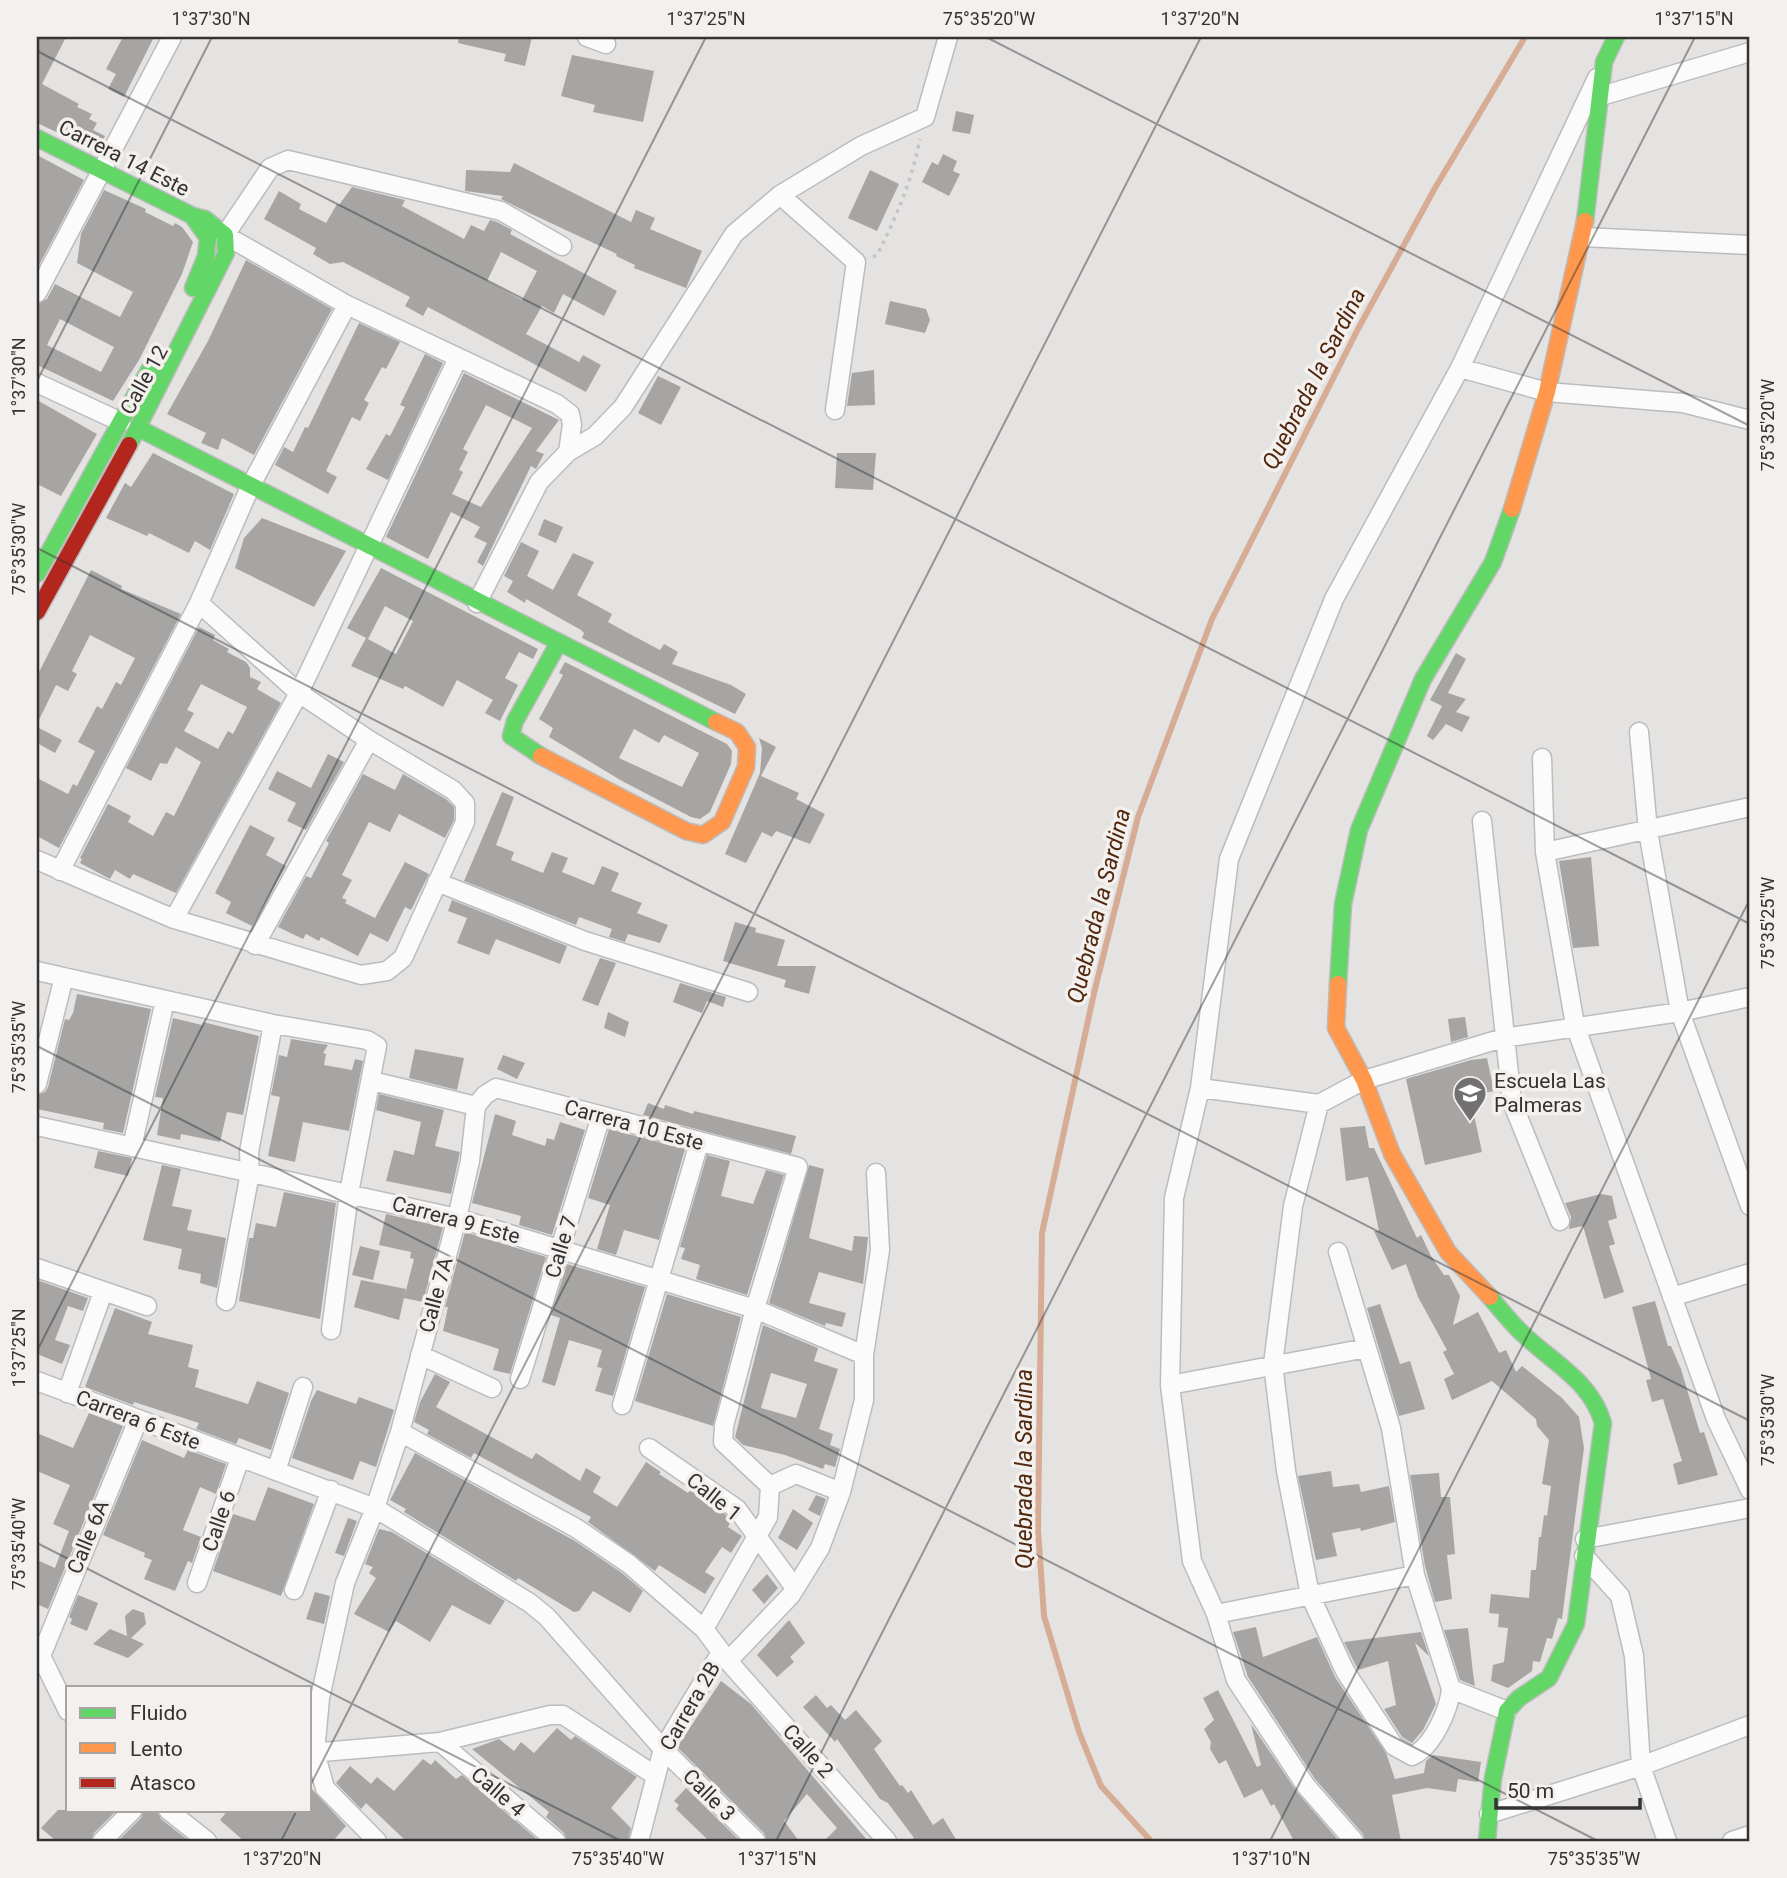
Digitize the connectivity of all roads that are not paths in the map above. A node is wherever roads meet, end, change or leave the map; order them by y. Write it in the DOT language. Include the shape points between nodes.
graph roads {
  1 [pos="172,37"];
  2 [pos="587,37"];
  3 [pos="948,37"];
  4 [pos="1616,37"];
  5 [pos="606,44"];
  6 [pos="1750,52"];
  7 [pos="1604,62"];
  8 [pos="1601,96"];
  9 [pos="37,138"];
  10 [pos="100,170"];
  11 [pos="780,195"];
  12 [pos="192,216"];
  13 [pos="225,235"];
  14 [pos="1583,237"];
  15 [pos="1750,245"];
  16 [pos="562,246"];
  17 [pos="37,293"];
  18 [pos="346,305"];
  19 [pos="457,360"];
  20 [pos="1460,368"];
  21 [pos="37,383"];
  22 [pos="1547,392"];
  23 [pos="835,410"];
  24 [pos="1750,420"];
  25 [pos="129,425"];
  26 [pos="568,452"];
  27 [pos="251,485"];
  28 [pos="371,545"];
  29 [pos="37,573"];
  30 [pos="199,603"];
  31 [pos="477,603"];
  32 [pos="37,612"];
  33 [pos="558,644"];
  34 [pos="299,693"];
  35 [pos="1639,732"];
  36 [pos="369,740"];
  37 [pos="1542,758"];
  38 [pos="1750,807"];
  39 [pos="1482,821"];
  40 [pos="1648,831"];
  41 [pos="1545,852"];
  42 [pos="37,860"];
  43 [pos="60,871"];
  44 [pos="437,882"];
  45 [pos="174,919"];
  46 [pos="255,944"];
  47 [pos="37,971"];
  48 [pos="64,977"];
  49 [pos="748,992"];
  50 [pos="1750,997"];
  51 [pos="165,1000"];
  52 [pos="1680,1012"];
  53 [pos="273,1024"];
  54 [pos="1575,1026"];
  55 [pos="1503,1038"];
  56 [pos="1364,1080"];
  57 [pos="372,1081"];
  58 [pos="37,1084"];
  59 [pos="1200,1088"];
  60 [pos="1319,1104"];
  61 [pos="476,1106"];
  62 [pos="601,1116"];
  63 [pos="37,1126"];
  64 [pos="699,1143"];
  65 [pos="132,1147"];
  66 [pos="250,1173"];
  67 [pos="876,1173"];
  68 [pos="349,1193"];
  69 [pos="1750,1206"];
  70 [pos="457,1218"];
  71 [pos="1560,1221"];
  72 [pos="560,1250"];
  73 [pos="1338,1252"];
  74 [pos="37,1268"];
  75 [pos="1750,1273"];
  76 [pos="660,1279"];
  77 [pos="103,1292"];
  78 [pos="1672,1297"];
  79 [pos="226,1301"];
  80 [pos="147,1306"];
  81 [pos="755,1310"];
  82 [pos="331,1330"];
  83 [pos="1367,1348"];
  84 [pos="864,1355"];
  85 [pos="419,1358"];
  86 [pos="1273,1364"];
  87 [pos="520,1379"];
  88 [pos="37,1382"];
  89 [pos="1170,1385"];
  90 [pos="303,1387"];
  91 [pos="492,1388"];
  92 [pos="67,1393"];
  93 [pos="622,1405"];
  94 [pos="138,1420"];
  95 [pos="400,1432"];
  96 [pos="649,1448"];
  97 [pos="240,1458"];
  98 [pos="276,1471"];
  99 [pos="769,1486"];
  100 [pos="331,1490"];
  101 [pos="1750,1490"];
  102 [pos="841,1492"];
  103 [pos="375,1508"];
  104 [pos="1750,1508"];
  105 [pos="757,1536"];
  106 [pos="1585,1548"];
  107 [pos="1415,1575"];
  108 [pos="197,1583"];
  109 [pos="795,1588"];
  110 [pos="294,1590"];
  111 [pos="1310,1595"];
  112 [pos="1216,1614"];
  113 [pos="704,1629"];
  114 [pos="39,1655"];
  115 [pos="724,1656"];
  116 [pos="1451,1689"];
  117 [pos="66,1707"];
  118 [pos="1507,1711"];
  119 [pos="1750,1725"];
  120 [pos="440,1742"];
  121 [pos="663,1749"];
  122 [pos="312,1752"];
  123 [pos="1641,1766"];
  124 [pos="656,1776"];
  125 [pos="130,1812"];
  126 [pos="171,1812"];
  127 [pos="1489,1814"];
  128 [pos="357,1835"];
  129 [pos="1750,1835"];
  130 [pos="102,1841"];
  131 [pos="207,1841"];
  132 [pos="377,1841"];
  133 [pos="556,1841"];
  134 [pos="639,1841"];
  135 [pos="756,1841"];
  136 [pos="887,1841"];
  137 [pos="1354,1841"];
  138 [pos="1487,1841"];
  139 [pos="1667,1841"];
  140 [pos="1732,1841"];
  1 -- 10 [label="street"];
  2 -- 5 [label="street"];
  3 -- 11 [label="street" via="925,117 861,146"];
  4 -- 7 [label="street"];
  6 -- 8 [label="street"];
  7 -- 8 [label="street"];
  7 -- 20 [label="street"];
  8 -- 14 [label="street"];
  9 -- 10 [label="street, Carrera 14 Este"];
  10 -- 12 [label="street, Carrera 14 Este"];
  10 -- 17 [label="street"];
  11 -- 23 [label="street" via="856,262"];
  11 -- 26 [label="street" via="734,234 623,407 595,436"];
  12 -- 13 [label="street" via="205,219"];
  12 -- 25 [label="street, Calle 12" via="208,238 206,256"];
  13 -- 16 [label="street, Calle 12" via="270,168 288,160 501,211"];
  13 -- 18 [label="street"];
  13 -- 25 [label="street, Calle 12" via="226,253 214,279"];
  14 -- 15 [label="street"];
  14 -- 22 [label="street"];
  18 -- 19 [label="street"];
  18 -- 27 [label="street"];
  19 -- 26 [label="street" via="570,414"];
  19 -- 28 [label="street"];
  20 -- 22 [label="street"];
  20 -- 59 [label="street" via="1334,598 1229,859"];
  21 -- 25 [label="street"];
  22 -- 24 [label="street" via="1683,403"];
  22 -- 56 [label="street" via="1493,562 1423,679 1359,830 1343,904 1336,1028"];
  25 -- 27 [label="street"];
  25 -- 29 [label="street, Calle 12"];
  25 -- 32 [label="street, Calle 12"];
  26 -- 31 [label="street" via="538,482"];
  27 -- 28 [label="street"];
  27 -- 30 [label="street"];
  28 -- 31 [label="street"];
  28 -- 34 [label="street"];
  30 -- 34 [label="street"];
  30 -- 43 [label="street"];
  31 -- 33 [label="street"];
  33 -- 33 [label="street" via="737,732 747,747 746,767 722,822 703,835 685,831 525,748 511,736"];
  34 -- 36 [label="street"];
  34 -- 45 [label="street"];
  35 -- 40 [label="street"];
  36 -- 44 [label="street" via="453,790 465,803 465,822"];
  36 -- 46 [label="street"];
  37 -- 41 [label="street"];
  38 -- 40 [label="street"];
  39 -- 55 [label="street"];
  40 -- 41 [label="street"];
  40 -- 52 [label="street"];
  41 -- 54 [label="street"];
  42 -- 43 [label="street"];
  43 -- 45 [label="street"];
  44 -- 46 [label="street" via="403,958 387,971 360,975"];
  44 -- 49 [label="street" via="585,940"];
  45 -- 46 [label="street"];
  47 -- 48 [label="street"];
  48 -- 51 [label="street"];
  48 -- 58 [label="street"];
  50 -- 52 [label="street"];
  51 -- 53 [label="street"];
  51 -- 65 [label="street"];
  52 -- 54 [label="street"];
  52 -- 69 [label="street"];
  53 -- 57 [label="street" via="367,1040 377,1046"];
  53 -- 66 [label="street" via="249,1152"];
  54 -- 55 [label="street"];
  54 -- 78 [label="street"];
  55 -- 56 [label="street"];
  55 -- 71 [label="street" via="1512,1102"];
  56 -- 60 [label="street"];
  56 -- 106 [label="street" via="1392,1154 1448,1252 1524,1335 1588,1390 1598,1406 1603,1423"];
  57 -- 61 [label="street"];
  57 -- 68 [label="street"];
  59 -- 60 [label="street"];
  59 -- 89 [label="street" via="1174,1198"];
  60 -- 86 [label="street" via="1293,1206"];
  61 -- 62 [label="street, Carrera 10 Este" via="496,1088"];
  61 -- 70 [label="street, Calle 7A"];
  62 -- 64 [label="street, Carrera 10 Este"];
  62 -- 72 [label="street, Calle 7"];
  63 -- 65 [label="street, Carrera 9 Este"];
  64 -- 76 [label="street"];
  64 -- 81 [label="street, Carrera 10 Este" via="798,1167"];
  65 -- 66 [label="street, Carrera 9 Este"];
  66 -- 68 [label="street, Carrera 9 Este"];
  66 -- 79 [label="street"];
  67 -- 84 [label="street, Carrera 2B" via="880,1250"];
  68 -- 70 [label="street, Carrera 9 Este"];
  68 -- 82 [label="street"];
  70 -- 72 [label="street, Carrera 9 Este"];
  70 -- 85 [label="street, Calle 7A"];
  72 -- 76 [label="street, Carrera 9 Este"];
  72 -- 87 [label="street, Calle 7"];
  73 -- 83 [label="street"];
  74 -- 77 [label="street"];
  75 -- 78 [label="street"];
  76 -- 81 [label="street, Carrera 9 Este"];
  76 -- 93 [label="street"];
  77 -- 80 [label="street"];
  77 -- 92 [label="street"];
  78 -- 101 [label="street" via="1716,1419"];
  81 -- 84 [label="street, Carrera 9 Este"];
  81 -- 99 [label="street" via="723,1442"];
  83 -- 86 [label="street"];
  83 -- 107 [label="street" via="1391,1428"];
  84 -- 102 [label="street, Carrera 2B" via="864,1400"];
  85 -- 91 [label="street"];
  85 -- 95 [label="street, Calle 7A"];
  86 -- 89 [label="street"];
  86 -- 111 [label="street" via="1286,1471"];
  88 -- 92 [label="street, Carrera 6 Este"];
  89 -- 112 [label="street" via="1192,1561"];
  90 -- 98 [label="street"];
  92 -- 94 [label="street, Carrera 6 Este"];
  94 -- 97 [label="street, Carrera 6 Este"];
  94 -- 114 [label="street, Calle 6A"];
  95 -- 103 [label="street, Calle 7A"];
  95 -- 113 [label="street, Calle 2" via="576,1528 629,1564"];
  96 -- 105 [label="street, Calle 1" via="737,1509"];
  97 -- 98 [label="street, Carrera 6 Este"];
  97 -- 108 [label="street, Calle 6"];
  98 -- 100 [label="street, Carrera 6 Este"];
  99 -- 102 [label="street" via="796,1474"];
  99 -- 105 [label="street" via="768,1517"];
  100 -- 103 [label="street, Carrera 6 Este"];
  100 -- 110 [label="street"];
  102 -- 109 [label="street, Carrera 2B" via="820,1548"];
  103 -- 121 [label="street, Calle 3" via="547,1616"];
  103 -- 122 [label="street, Calle 7A" via="345,1583"];
  104 -- 106 [label="street"];
  105 -- 109 [label="street, Calle 1"];
  105 -- 113 [label="street"];
  106 -- 118 [label="street" via="1576,1624 1549,1678"];
  106 -- 123 [label="street" via="1620,1596 1634,1656"];
  107 -- 111 [label="street"];
  107 -- 116 [label="street"];
  109 -- 115 [label="street, Carrera 2B"];
  111 -- 112 [label="street"];
  111 -- 116 [label="street" via="1345,1671 1394,1746 1412,1756 1423,1752"];
  112 -- 137 [label="street" via="1236,1681 1306,1786"];
  113 -- 115 [label="street, Calle 2"];
  114 -- 117 [label="street"];
  115 -- 121 [label="street, Carrera 2B"];
  115 -- 136 [label="street, Calle 2"];
  116 -- 118 [label="street"];
  118 -- 127 [label="street"];
  119 -- 123 [label="street"];
  120 -- 122 [label="street"];
  120 -- 124 [label="street" via="563,1715"];
  120 -- 133 [label="street, Calle 4"];
  121 -- 124 [label="street, Carrera 2B"];
  121 -- 135 [label="street, Calle 3"];
  122 -- 128 [label="street" via="325,1788"];
  123 -- 127 [label="street"];
  123 -- 139 [label="street"];
  124 -- 134 [label="street, Carrera 2B"];
  125 -- 130 [label="street"];
  126 -- 131 [label="street"];
  127 -- 138 [label="street"];
  128 -- 132 [label="street"];
  129 -- 140 [label="street"];
}
